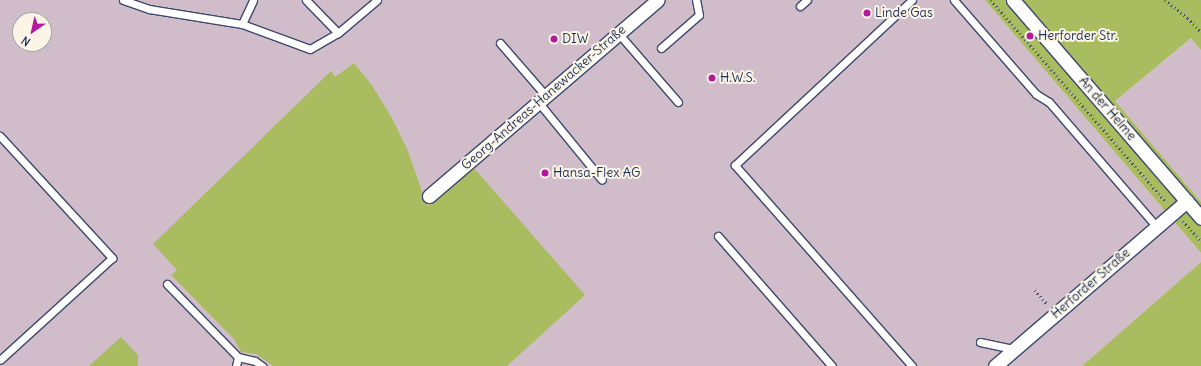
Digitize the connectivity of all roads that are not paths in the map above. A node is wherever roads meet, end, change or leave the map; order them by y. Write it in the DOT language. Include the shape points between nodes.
graph roads {
  1 [pos="124,0"];
  2 [pos="253,0"];
  3 [pos="306,0"];
  4 [pos="377,0"];
  5 [pos="658,0"];
  6 [pos="696,0"];
  7 [pos="807,0"];
  8 [pos="912,0"];
  9 [pos="954,0"];
  10 [pos="1013,0"];
  11 [pos="800,6"];
  12 [pos="242,24"];
  13 [pos="338,33"];
  14 [pos="619,34"];
  15 [pos="500,43"];
  16 [pos="661,48"];
  17 [pos="542,100"];
  18 [pos="678,102"];
  19 [pos="0,136"];
  20 [pos="602,180"];
  21 [pos="429,196"];
  22 [pos="1187,201"];
  23 [pos="1201,218"];
  24 [pos="1157,227"];
  25 [pos="718,236"];
  26 [pos="167,284"];
  27 [pos="980,342"];
  28 [pos="1014,349"];
  29 [pos="238,357"];
  30 [pos="0,360"];
  31 [pos="236,366"];
  32 [pos="262,366"];
  33 [pos="832,366"];
  34 [pos="912,366"];
  35 [pos="994,366"];
  1 -- 12 [label="lane" via="149,9"];
  2 -- 12 [label="lane"];
  3 -- 13 [label="lane"];
  4 -- 13 [label="lane"];
  5 -- 14 [label="street, Georg-Andreas-Hanewacker-Straße"];
  6 -- 16 [label="lane" via="699,15"];
  7 -- 11 [label="lane"];
  8 -- 34 [label="lane" via="735,165"];
  9 -- 24 [label="lane" via="1036,94 1049,102"];
  10 -- 22 [label="street, An der Helme"];
  12 -- 13 [label="lane" via="310,49"];
  14 -- 17 [label="street, Georg-Andreas-Hanewacker-Straße"];
  14 -- 18 [label="lane"];
  15 -- 17 [label="lane"];
  17 -- 20 [label="lane"];
  17 -- 21 [label="street, Georg-Andreas-Hanewacker-Straße"];
  19 -- 30 [label="lane" via="112,258"];
  22 -- 23 [label="street, An der Helme"];
  22 -- 24 [label="street, Herforder Straße"];
  24 -- 28 [label="street, Herforder Straße"];
  25 -- 33 [label="lane"];
  26 -- 29 [label="lane"];
  27 -- 28 [label="lane"];
  28 -- 35 [label="street, Herforder Straße"];
  29 -- 31 [label="lane"];
  29 -- 32 [label="lane" via="255,361"];
}
